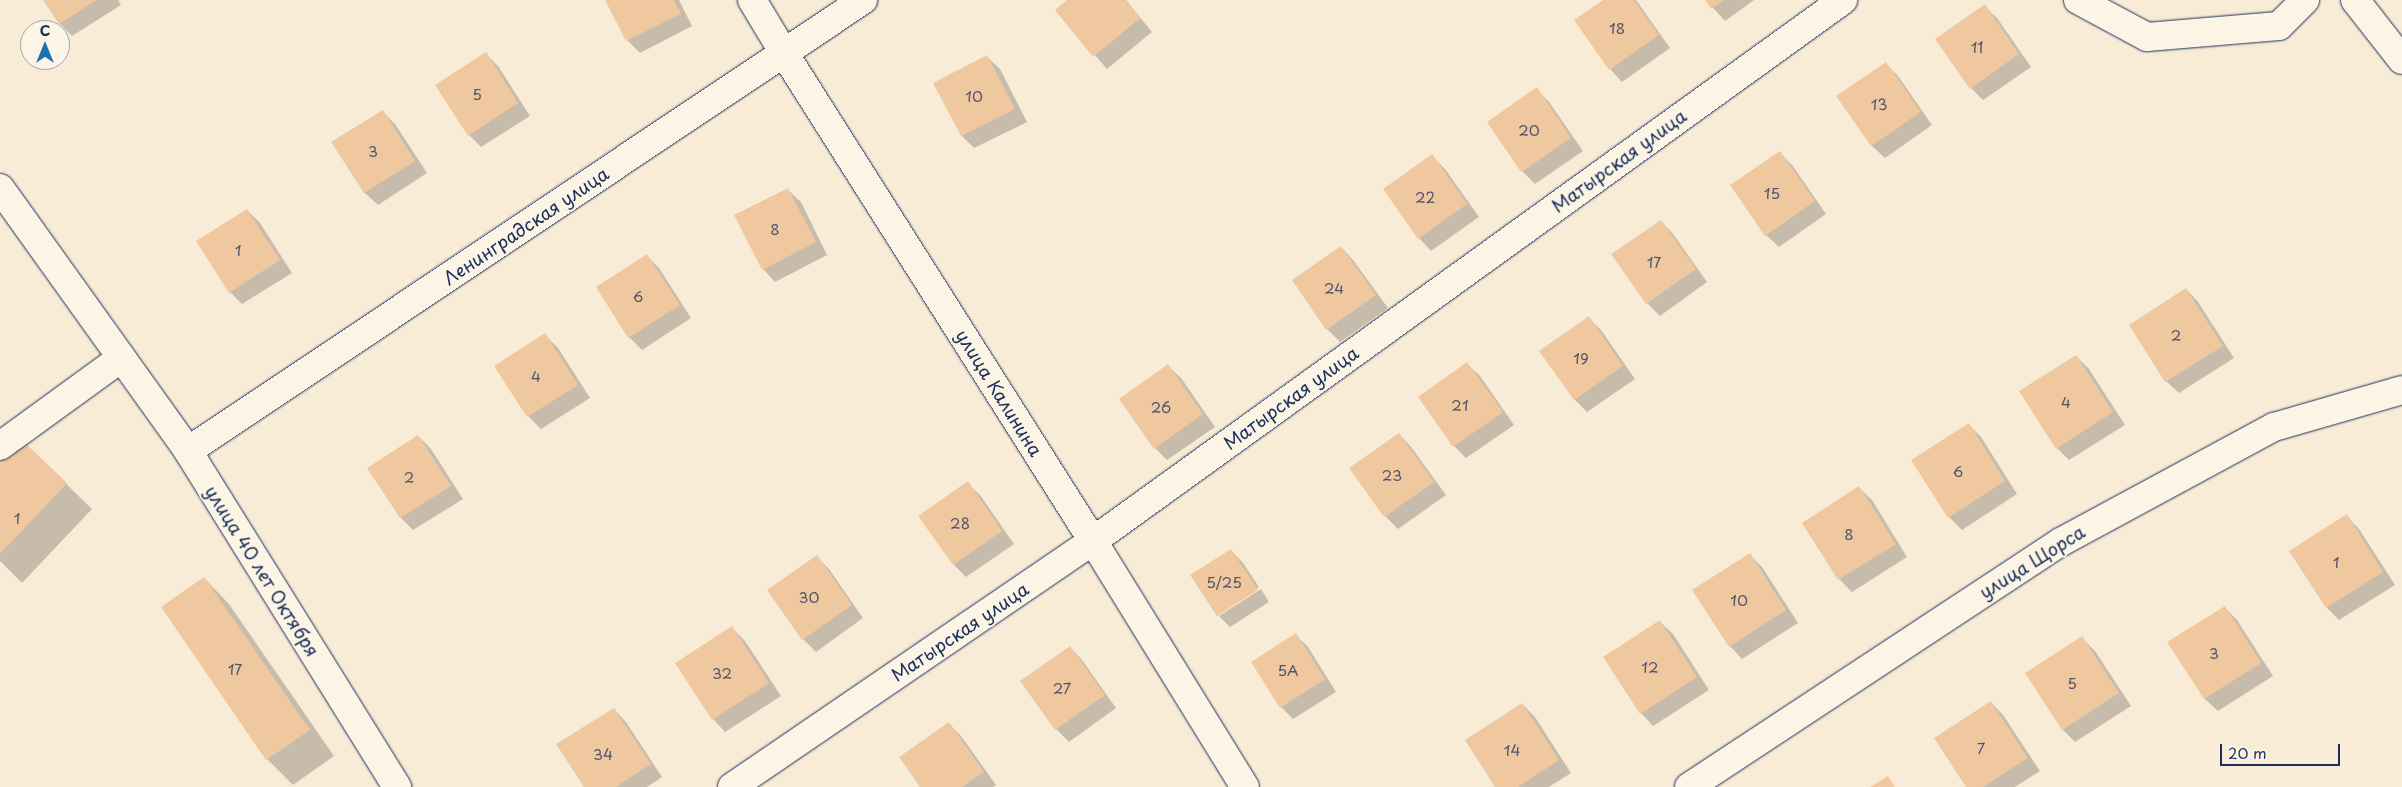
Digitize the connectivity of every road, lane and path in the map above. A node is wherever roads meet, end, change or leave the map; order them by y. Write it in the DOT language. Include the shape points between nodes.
graph roads {
  1 [pos="752,0"];
  2 [pos="863,0"];
  3 [pos="1843,0"];
  4 [pos="2078,0"];
  5 [pos="2305,0"];
  6 [pos="2355,0"];
  7 [pos="784,53"];
  8 [pos="2402,60"];
  9 [pos="0,188"];
  10 [pos="121,358"];
  11 [pos="2402,390"];
  12 [pos="0,446"];
  13 [pos="188,452"];
  14 [pos="1093,541"];
  15 [pos="397,787"];
  16 [pos="732,787"];
  17 [pos="1245,787"];
  18 [pos="1689,787"];
  1 -- 7 [label="street, улица Калинина"];
  2 -- 7 [label="street, Ленинградская улица"];
  3 -- 14 [label="street, Матырская улица"];
  4 -- 5 [label="street" via="2146,37 2280,26"];
  6 -- 8 [label="street"];
  7 -- 13 [label="street, Ленинградская улица"];
  7 -- 14 [label="street, улица Калинина"];
  9 -- 10 [label="street, улица 40 лет Октября"];
  10 -- 12 [label="street"];
  10 -- 13 [label="street, улица 40 лет Октября"];
  11 -- 18 [label="street, улица Щорса" via="2274,427 2061,542"];
  13 -- 15 [label="street, улица 40 лет Октября"];
  14 -- 16 [label="street, Матырская улица"];
  14 -- 17 [label="street, улица Калинина"];
}
